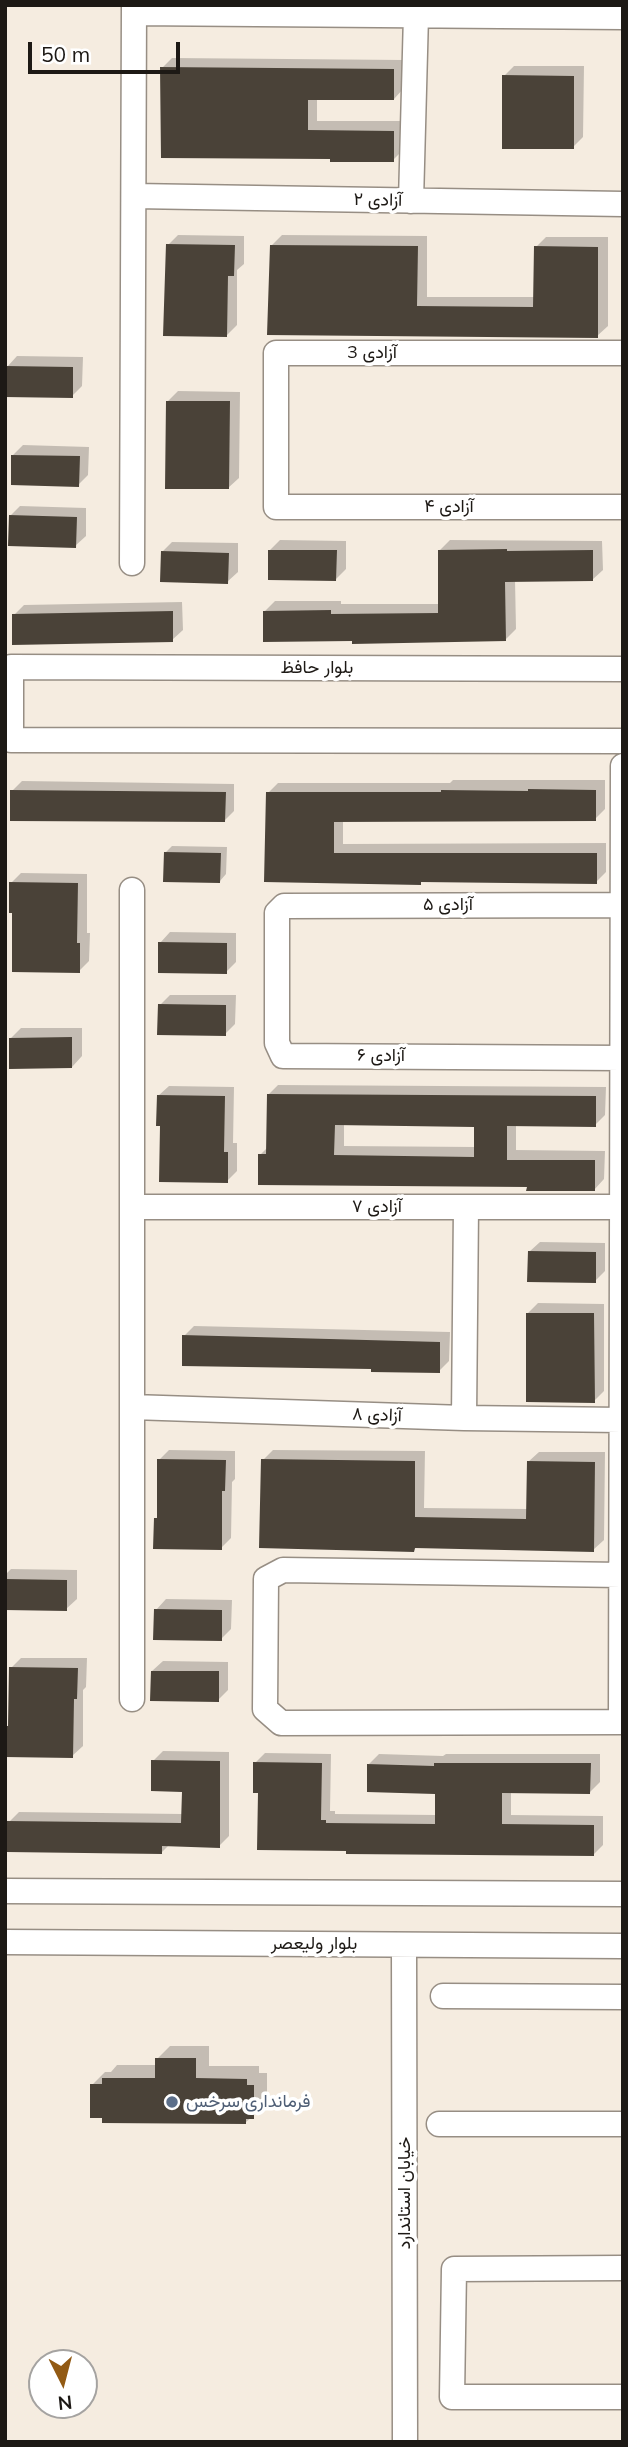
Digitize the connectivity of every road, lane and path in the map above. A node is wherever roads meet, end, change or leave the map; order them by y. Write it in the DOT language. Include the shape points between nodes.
graph roads {
  1 [pos="134,9"];
  2 [pos="258,10"];
  3 [pos="416,16"];
  4 [pos="623,17"];
  5 [pos="134,196"];
  6 [pos="411,201"];
  7 [pos="623,204"];
  8 [pos="623,353"];
  9 [pos="275,507"];
  10 [pos="623,507"];
  11 [pos="132,563"];
  12 [pos="623,669"];
  13 [pos="623,741"];
  14 [pos="623,766"];
  15 [pos="132,890"];
  16 [pos="622,905"];
  17 [pos="277,914"];
  18 [pos="622,1058"];
  19 [pos="132,1207"];
  20 [pos="467,1207"];
  21 [pos="622,1207"];
  22 [pos="622,1350"];
  23 [pos="132,1407"];
  24 [pos="464,1418"];
  25 [pos="621,1420"];
  26 [pos="621,1575"];
  27 [pos="132,1699"];
  28 [pos="5,1891"];
  29 [pos="623,1894"];
  30 [pos="5,1942"];
  31 [pos="404,1945"];
  32 [pos="623,1946"];
  33 [pos="443,1996"];
  34 [pos="623,1997"];
  35 [pos="439,2124"];
  36 [pos="623,2124"];
  37 [pos="623,2269"];
  38 [pos="623,2397"];
  39 [pos="405,2442"];
  1 -- 2 [label="street"];
  1 -- 5 [label="street"];
  2 -- 3 [label="street"];
  3 -- 4 [label="street"];
  3 -- 6 [label="street"];
  5 -- 6 [label="street, آزادی ۲"];
  5 -- 11 [label="street"];
  6 -- 7 [label="street, آزادی ۲"];
  8 -- 9 [label="street, آزادی 3" via="276,353"];
  9 -- 10 [label="street, آزادی ۴"];
  12 -- 13 [label="street, بلوار حافظ" via="11,667 11,740"];
  14 -- 16 [label="street"];
  15 -- 19 [label="street"];
  16 -- 17 [label="street, آزادی ۵" via="284,906"];
  16 -- 18 [label="street"];
  17 -- 18 [label="street, آزادی ۶" via="277,1043 283,1056"];
  18 -- 21 [label="street"];
  19 -- 20 [label="street, آزادی ۷"];
  19 -- 23 [label="street"];
  20 -- 21 [label="street, آزادی ۷"];
  20 -- 24 [label="street"];
  21 -- 22 [label="street"];
  22 -- 25 [label="street"];
  23 -- 24 [label="street, آزادی ۸"];
  23 -- 27 [label="street"];
  24 -- 25 [label="street, آزادی ۸"];
  25 -- 26 [label="street"];
  26 -- 26 [label="street" via="621,1722 281,1723 265,1710 266,1579 283,1570"];
  28 -- 29 [label="street"];
  30 -- 31 [label="street, بلوار ولیعصر"];
  31 -- 32 [label="street, بلوار ولیعصر"];
  31 -- 39 [label="street, خیابان استاندارد"];
  33 -- 34 [label="street"];
  35 -- 36 [label="street"];
  37 -- 38 [label="street" via="454,2269 452,2397"];
}
